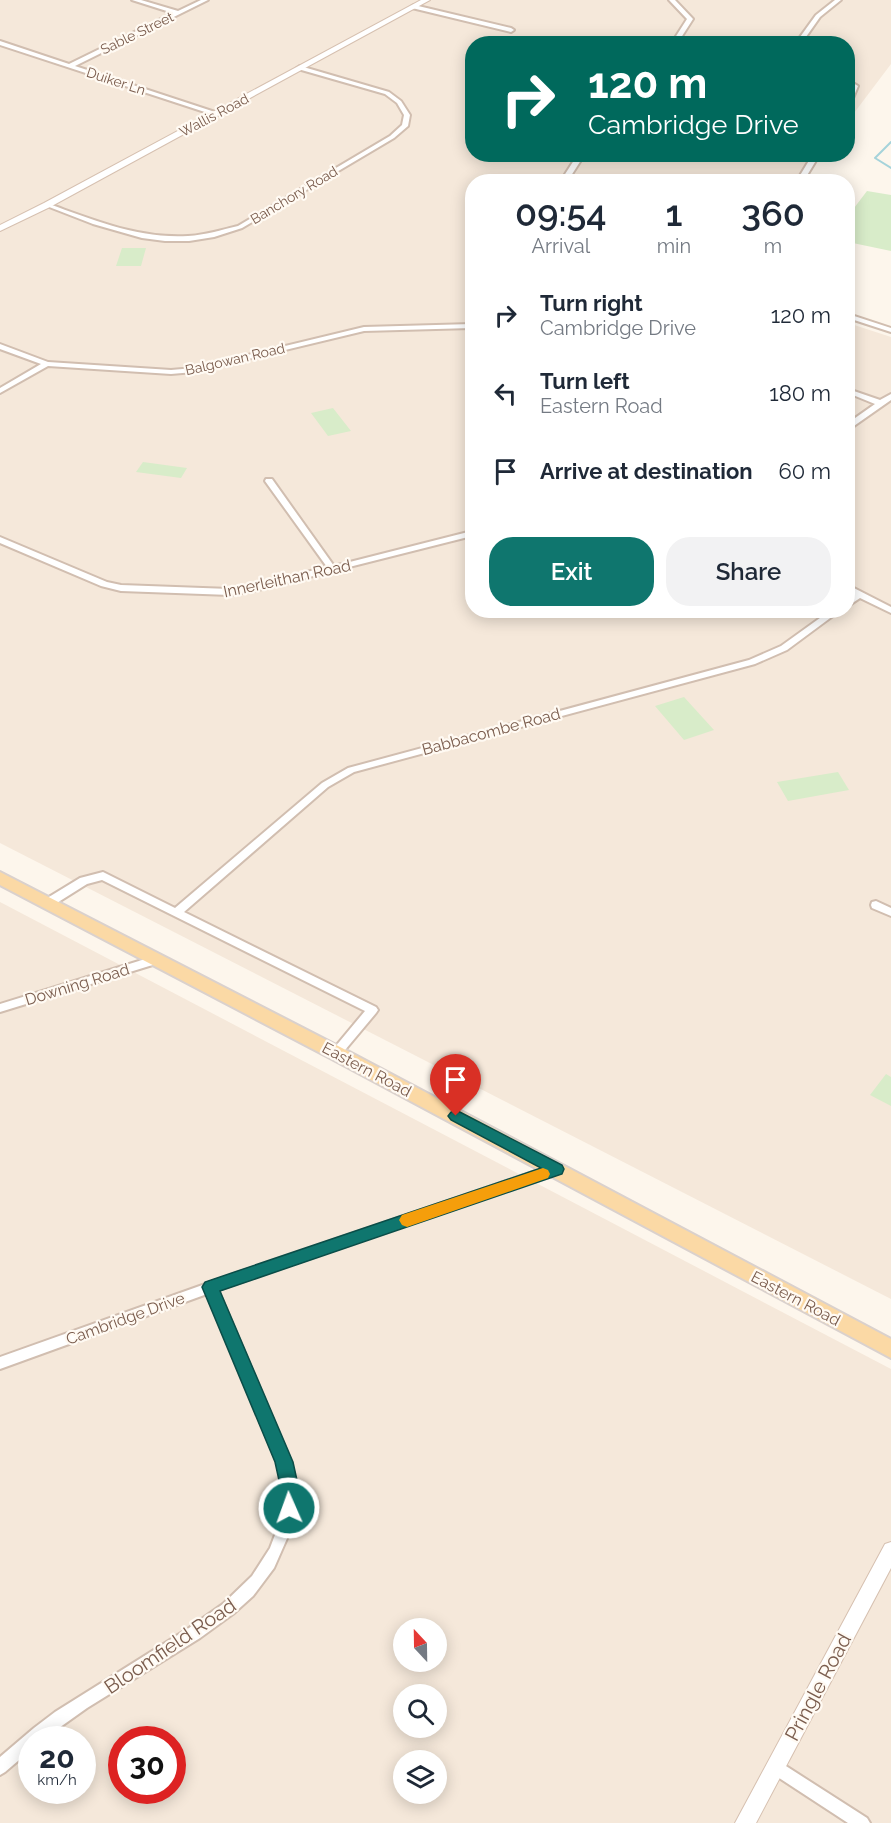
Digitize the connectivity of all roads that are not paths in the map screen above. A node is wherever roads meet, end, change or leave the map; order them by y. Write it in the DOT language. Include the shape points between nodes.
graph roads {
  1 [pos="135,0"];
  2 [pos="205,0"];
  3 [pos="426,0"];
  4 [pos="672,0"];
  5 [pos="838,0"];
  6 [pos="414,7"];
  7 [pos="178,13"];
  8 [pos="511,30"];
  9 [pos="680,36"];
  10 [pos="804,36"];
  11 [pos="0,43"];
  12 [pos="69,66"];
  13 [pos="300,68"];
  14 [pos="216,114"];
  15 [pos="47,205"];
  16 [pos="0,228"];
  17 [pos="855,318"];
  18 [pos="465,326"];
  19 [pos="891,330"];
  20 [pos="0,346"];
  21 [pos="46,364"];
  22 [pos="0,391"];
  23 [pos="855,394"];
  24 [pos="891,396"];
  25 [pos="881,403"];
  26 [pos="855,421"];
  27 [pos="269,481"];
  28 [pos="465,536"];
  29 [pos="0,540"];
  30 [pos="332,569"];
  31 [pos="855,592"];
  32 [pos="860,594"];
  33 [pos="855,598"];
  34 [pos="891,610"];
  35 [pos="826,618"];
  36 [pos="0,878"];
  37 [pos="48,903"];
  38 [pos="876,905"];
  39 [pos="177,912"];
  40 [pos="891,912"];
  41 [pos="155,960"];
  42 [pos="0,1008"];
  43 [pos="336,1053"];
  44 [pos="556,1169"];
  45 [pos="211,1287"];
  46 [pos="891,1349"];
  47 [pos="0,1363"];
  48 [pos="891,1550"];
  49 [pos="0,1767"];
  50 [pos="775,1767"];
  51 [pos="745,1823"];
  52 [pos="862,1823"];
  1 -- 7 [label="street"];
  2 -- 7 [label="street, Sable Street"];
  3 -- 6 [label="street, Wallis Road"];
  4 -- 9 [label="street" via="690,18"];
  5 -- 10 [label="street" via="818,16"];
  6 -- 8 [label="street"];
  6 -- 13 [label="street, Wallis Road"];
  7 -- 12 [label="street, Sable Street"];
  11 -- 12 [label="street, Duiker Ln"];
  12 -- 14 [label="street, Duiker Ln"];
  13 -- 14 [label="street, Wallis Road"];
  13 -- 15 [label="street, Banchory Road" via="387,93 408,115 405,126 240,227 213,235 144,237"];
  14 -- 15 [label="street, Wallis Road"];
  15 -- 16 [label="street, Wallis Road"];
  17 -- 19 [label="street"];
  18 -- 21 [label="street, Balgowan Road" via="348,331 182,372"];
  20 -- 21 [label="street, Balgowan Road"];
  21 -- 22 [label="street"];
  23 -- 25 [label="street"];
  24 -- 25 [label="street"];
  25 -- 26 [label="street"];
  27 -- 30 [label="street"];
  28 -- 30 [label="street, Innerleithan Road"];
  29 -- 30 [label="street, Innerleithan Road" via="121,588 230,592"];
  31 -- 32 [label="street"];
  32 -- 33 [label="street"];
  32 -- 34 [label="street"];
  35 -- 39 [label="street, Babbacombe Road" via="784,648 752,662 351,770 325,785"];
  36 -- 37 [label="main road, Eastern Road"];
  37 -- 39 [label="street" via="99,876"];
  37 -- 41 [label="main road, Eastern Road"];
  38 -- 40 [label="street"];
  39 -- 43 [label="street" via="372,1010"];
  41 -- 42 [label="street, Downing Road"];
  41 -- 43 [label="main road, Eastern Road"];
  43 -- 44 [label="main road, Eastern Road"];
  44 -- 45 [label="street, Cambridge Drive"];
  44 -- 46 [label="main road, Eastern Road"];
  45 -- 47 [label="street, Cambridge Drive"];
  45 -- 49 [label="street, Bloomfield Road" via="289,1480 289,1508 274,1553 259,1580 217,1619 39,1732"];
  48 -- 50 [label="street, Pringle Road"];
  50 -- 51 [label="street, Pringle Road"];
  50 -- 52 [label="street"];
}
